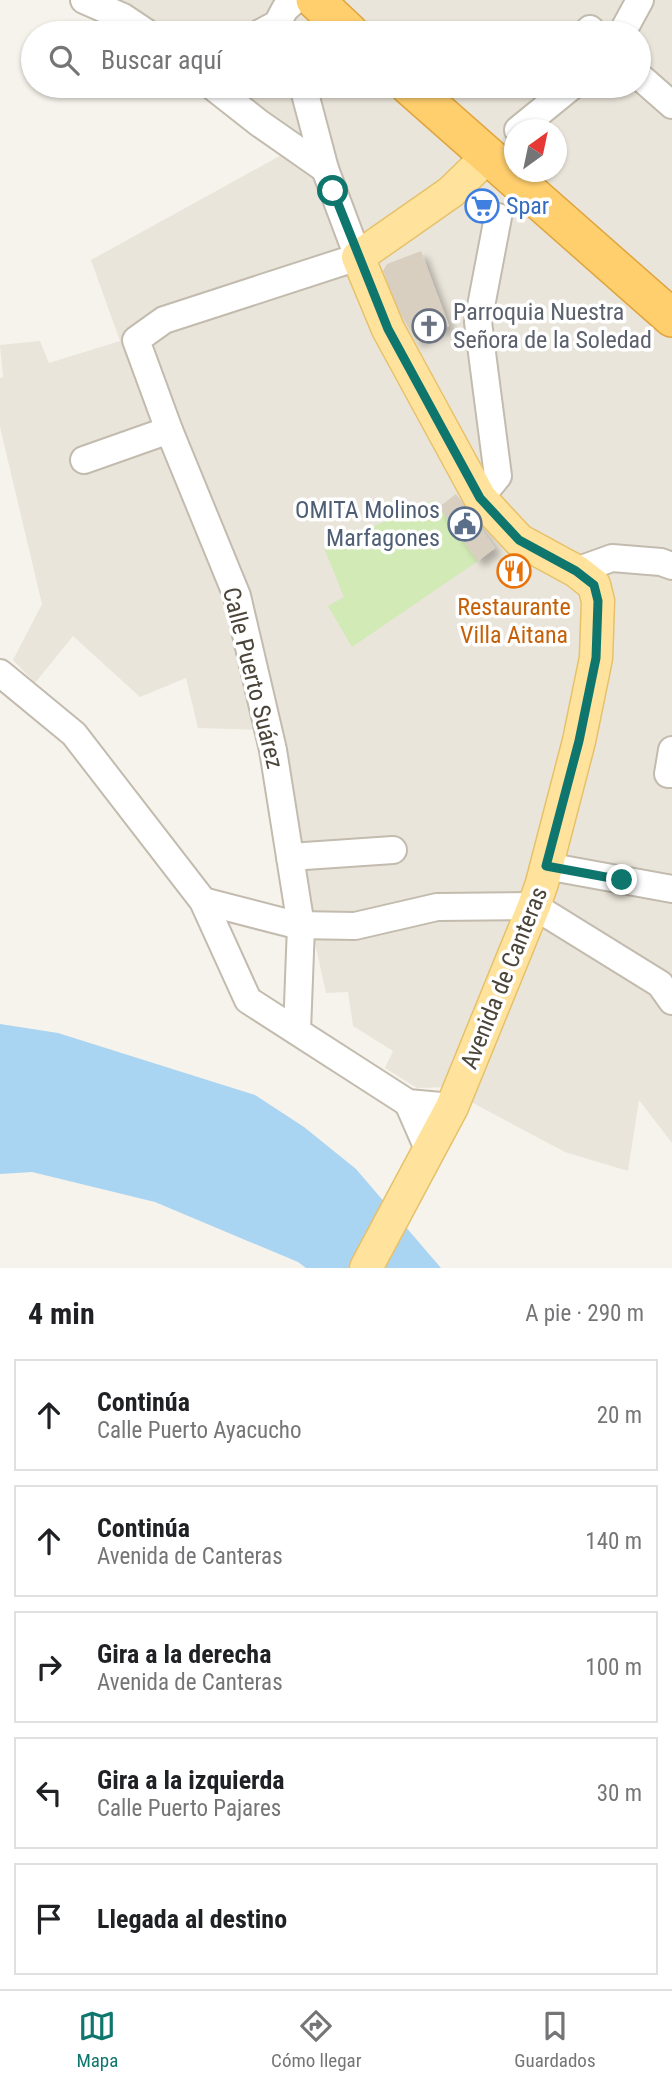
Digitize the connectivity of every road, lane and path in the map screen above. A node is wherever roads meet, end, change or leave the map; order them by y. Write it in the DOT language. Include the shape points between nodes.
graph roads {
  1 [pos="84,0"];
  2 [pos="640,0"];
  3 [pos="292,9"];
  4 [pos="130,21"];
  5 [pos="321,21"];
  6 [pos="629,21"];
  7 [pos="651,87"];
  8 [pos="227,98"];
  9 [pos="306,98"];
  10 [pos="431,98"];
  11 [pos="557,98"];
  12 [pos="672,105"];
  13 [pos="532,119"];
  14 [pos="504,137"];
  15 [pos="504,142"];
  16 [pos="325,169"];
  17 [pos="547,182"];
  18 [pos="498,217"];
  19 [pos="358,257"];
  20 [pos="672,318"];
  21 [pos="169,430"];
  22 [pos="84,460"];
  23 [pos="480,498"];
  24 [pos="672,566"];
  25 [pos="576,571"];
  26 [pos="0,673"];
  27 [pos="672,750"];
  28 [pos="672,774"];
  29 [pos="393,850"];
  30 [pos="290,857"];
  31 [pos="546,866"];
  32 [pos="672,889"];
  33 [pos="203,901"];
  34 [pos="534,906"];
  35 [pos="301,926"];
  36 [pos="672,1001"];
  37 [pos="296,1031"];
  38 [pos="408,1103"];
  39 [pos="452,1107"];
  40 [pos="429,1151"];
  41 [pos="366,1268"];
  1 -- 4 [label="street"];
  2 -- 6 [label="street"];
  3 -- 5 [label="highway"];
  7 -- 12 [label="street"];
  8 -- 16 [label="street"];
  9 -- 16 [label="street"];
  10 -- 14 [label="highway"];
  11 -- 13 [label="street"];
  15 -- 19 [label="main road" via="450,192"];
  16 -- 19 [label="street"];
  17 -- 20 [label="highway"];
  18 -- 23 [label="street" via="478,322 498,476"];
  19 -- 21 [label="street, Calle Puerto Suárez" via="164,320 135,340"];
  19 -- 23 [label="main road, Avenida de Canteras" via="388,329"];
  21 -- 22 [label="street"];
  21 -- 30 [label="street, Calle Puerto Suárez" via="237,596 273,750"];
  23 -- 25 [label="main road, Avenida de Canteras" via="519,540"];
  24 -- 25 [label="street" via="612,558"];
  25 -- 31 [label="main road, Avenida de Canteras" via="594,585 598,601 596,658"];
  26 -- 33 [label="street" via="74,734"];
  27 -- 28 [label="street" via="668,774"];
  29 -- 30 [label="street"];
  30 -- 35 [label="street, Calle Puerto Suárez"];
  31 -- 32 [label="street"];
  31 -- 34 [label="main road, Avenida de Canteras"];
  33 -- 35 [label="street"];
  33 -- 37 [label="street" via="248,1000"];
  34 -- 35 [label="street" via="437,907 355,926"];
  34 -- 36 [label="street" via="660,984"];
  34 -- 39 [label="main road, Avenida de Canteras"];
  35 -- 37 [label="street, Calle Puerto Suárez"];
  37 -- 38 [label="street"];
  38 -- 39 [label="street"];
  38 -- 40 [label="street"];
  39 -- 40 [label="main road, Avenida de Canteras"];
  40 -- 41 [label="main road, Avenida de Canteras"];
}
